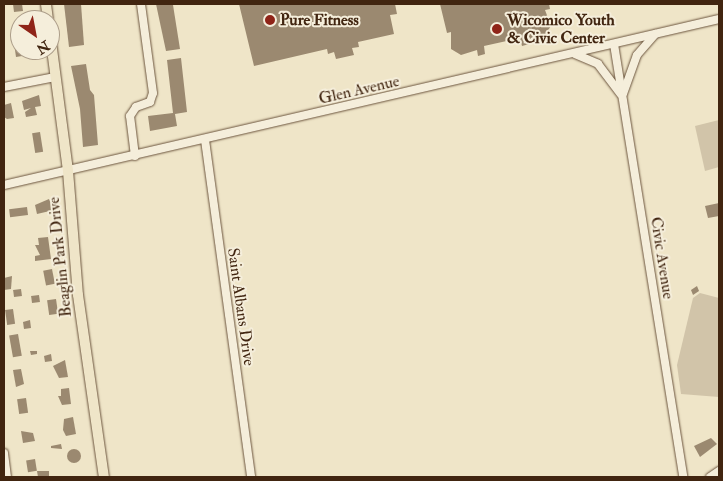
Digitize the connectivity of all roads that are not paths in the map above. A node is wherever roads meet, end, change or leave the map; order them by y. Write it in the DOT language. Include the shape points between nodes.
graph roads {
  1 [pos="142,4"];
  2 [pos="719,19"];
  3 [pos="655,34"];
  4 [pos="614,44"];
  5 [pos="573,53"];
  6 [pos="52,60"];
  7 [pos="54,77"];
  8 [pos="4,88"];
  9 [pos="623,96"];
  10 [pos="205,140"];
  11 [pos="135,156"];
  12 [pos="68,171"];
  13 [pos="4,185"];
  14 [pos="4,453"];
  15 [pos="719,471"];
  16 [pos="7,477"];
  17 [pos="104,477"];
  18 [pos="251,477"];
  19 [pos="682,477"];
  20 [pos="710,477"];
  1 -- 11 [label="street" via="154,94 150,102 136,106 130,116"];
  2 -- 3 [label="street, Glen Avenue"];
  3 -- 4 [label="street, Glen Avenue"];
  3 -- 9 [label="street" via="638,55"];
  4 -- 5 [label="street, Glen Avenue"];
  4 -- 9 [label="street, Civic Avenue"];
  5 -- 9 [label="street" via="598,64"];
  5 -- 10 [label="street, Glen Avenue"];
  6 -- 7 [label="main road, Beaglin Park Drive"];
  7 -- 8 [label="street"];
  7 -- 12 [label="main road, Beaglin Park Drive"];
  9 -- 19 [label="street, Civic Avenue"];
  10 -- 11 [label="street, Glen Avenue"];
  10 -- 18 [label="street, Saint Albans Drive"];
  11 -- 12 [label="street, Glen Avenue"];
  12 -- 13 [label="street, Glen Avenue"];
  12 -- 17 [label="main road, Beaglin Park Drive" via="78,295"];
  14 -- 16 [label="street"];
  15 -- 20 [label="street"];
}
